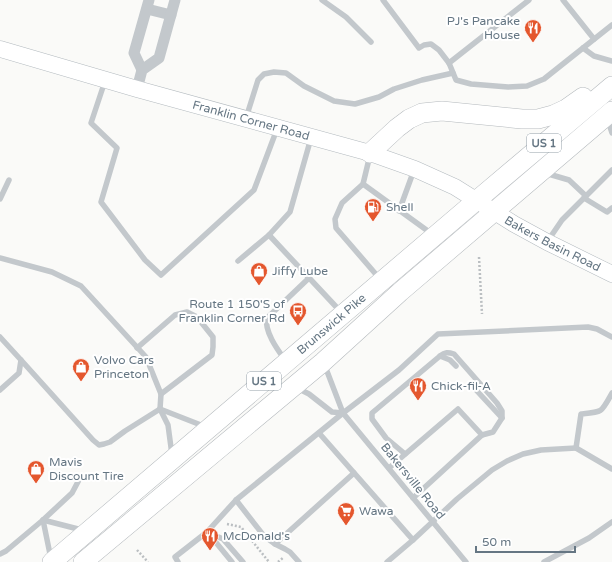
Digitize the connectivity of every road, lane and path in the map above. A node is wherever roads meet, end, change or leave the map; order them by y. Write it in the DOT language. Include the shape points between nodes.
graph roads {
  1 [pos="176,0"];
  2 [pos="322,0"];
  3 [pos="383,0"];
  4 [pos="529,0"];
  5 [pos="563,0"];
  6 [pos="148,4"];
  7 [pos="171,16"];
  8 [pos="612,25"];
  9 [pos="594,39"];
  10 [pos="371,42"];
  11 [pos="583,48"];
  12 [pos="0,49"];
  13 [pos="612,61"];
  14 [pos="449,63"];
  15 [pos="142,70"];
  16 [pos="453,73"];
  17 [pos="612,77"];
  18 [pos="106,79"];
  19 [pos="612,86"];
  20 [pos="138,89"];
  21 [pos="246,118"];
  22 [pos="610,120"];
  23 [pos="278,127"];
  24 [pos="311,136"];
  25 [pos="370,153"];
  26 [pos="415,169"];
  27 [pos="612,170"];
  28 [pos="541,172"];
  29 [pos="9,180"];
  30 [pos="363,184"];
  31 [pos="584,197"];
  32 [pos="0,199"];
  33 [pos="477,200"];
  34 [pos="612,208"];
  35 [pos="399,211"];
  36 [pos="495,212"];
  37 [pos="269,235"];
  38 [pos="434,236"];
  39 [pos="547,242"];
  40 [pos="479,257"];
  41 [pos="0,258"];
  42 [pos="238,262"];
  43 [pos="612,274"];
  44 [pos="309,278"];
  45 [pos="381,282"];
  46 [pos="343,314"];
  47 [pos="482,314"];
  48 [pos="0,336"];
  49 [pos="612,337"];
  50 [pos="137,348"];
  51 [pos="440,356"];
  52 [pos="21,360"];
  53 [pos="287,362"];
  54 [pos="323,362"];
  55 [pos="456,366"];
  56 [pos="294,386"];
  57 [pos="0,390"];
  58 [pos="477,391"];
  59 [pos="161,394"];
  60 [pos="612,394"];
  61 [pos="160,408"];
  62 [pos="343,413"];
  63 [pos="502,418"];
  64 [pos="209,428"];
  65 [pos="320,433"];
  66 [pos="482,435"];
  67 [pos="576,448"];
  68 [pos="405,454"];
  69 [pos="172,459"];
  70 [pos="389,468"];
  71 [pos="612,469"];
  72 [pos="354,473"];
  73 [pos="80,478"];
  74 [pos="413,498"];
  75 [pos="236,500"];
  76 [pos="43,520"];
  77 [pos="432,522"];
  78 [pos="612,522"];
  79 [pos="227,524"];
  80 [pos="87,532"];
  81 [pos="207,532"];
  82 [pos="413,540"];
  83 [pos="275,544"];
  84 [pos="138,550"];
  85 [pos="0,554"];
  86 [pos="284,557"];
  87 [pos="52,562"];
  88 [pos="83,562"];
  89 [pos="148,562"];
  90 [pos="178,562"];
  91 [pos="232,562"];
  92 [pos="243,562"];
  93 [pos="269,562"];
  94 [pos="278,562"];
  95 [pos="299,562"];
  96 [pos="387,562"];
  97 [pos="466,562"];
  98 [pos="544,562"];
  1 -- 7 [label="street"];
  2 -- 10 [label="lane" via="346,17"];
  3 -- 14 [label="lane" via="419,48 431,44"];
  4 -- 14 [label="lane"];
  5 -- 9 [label="lane"];
  6 -- 7 [label="street"];
  6 -- 15 [label="street" via="134,53"];
  7 -- 15 [label="street" via="159,58"];
  8 -- 9 [label="lane"];
  9 -- 11 [label="lane"];
  11 -- 13 [label="lane" via="594,56"];
  11 -- 16 [label="lane" via="544,79 527,86 508,88 471,84 456,80"];
  12 -- 18 [label="main road, Franklin Corner Road"];
  14 -- 16 [label="lane"];
  15 -- 20 [label="street"];
  16 -- 21 [label="lane" via="422,80 355,104 334,101 286,74 264,74 258,80"];
  17 -- 25 [label="highway" via="566,109 546,118 522,119 442,111 422,113 402,123"];
  18 -- 20 [label="main road, Franklin Corner Road"];
  18 -- 23 [label="lane" via="91,123 118,148 101,202 145,260 162,275 254,190"];
  19 -- 33 [label="highway, Brunswick Pike / US 1"];
  20 -- 21 [label="main road, Franklin Corner Road"];
  21 -- 23 [label="main road, Franklin Corner Road"];
  22 -- 28 [label="highway, Brunswick Pike / US 1"];
  23 -- 24 [label="main road, Franklin Corner Road"];
  24 -- 25 [label="main road, Franklin Corner Road"];
  24 -- 37 [label="lane" via="290,212"];
  25 -- 26 [label="main road, Franklin Corner Road"];
  25 -- 30 [label="lane"];
  26 -- 33 [label="main road, Franklin Corner Road"];
  26 -- 35 [label="lane"];
  27 -- 31 [label="lane"];
  28 -- 31 [label="lane" via="569,180"];
  28 -- 36 [label="highway, Brunswick Pike / US 1"];
  29 -- 32 [label="lane"];
  30 -- 35 [label="lane"];
  30 -- 45 [label="lane" via="342,203 335,219 336,228"];
  31 -- 34 [label="lane" via="607,212"];
  31 -- 39 [label="lane" via="562,220"];
  33 -- 36 [label="main road, Franklin Corner Road"];
  33 -- 38 [label="highway, Brunswick Pike / US 1"];
  35 -- 38 [label="lane"];
  36 -- 39 [label="main road, Bakers Basin Road"];
  36 -- 54 [label="highway, Brunswick Pike / US 1" via="400,292"];
  37 -- 42 [label="lane"];
  37 -- 44 [label="lane"];
  38 -- 45 [label="highway, Brunswick Pike / US 1"];
  39 -- 43 [label="main road, Bakers Basin Road"];
  40 -- 47 [label="path"];
  41 -- 50 [label="lane" via="52,272 81,286"];
  44 -- 46 [label="lane"];
  44 -- 53 [label="lane" via="267,318 266,323 275,347"];
  45 -- 46 [label="highway, Brunswick Pike / US 1"];
  46 -- 53 [label="highway, Brunswick Pike / US 1"];
  48 -- 52 [label="lane"];
  49 -- 62 [label="lane" via="588,327 438,334 399,370"];
  50 -- 59 [label="lane" via="146,357"];
  50 -- 59 [label="lane" via="175,315 187,312 197,317 213,337 212,355"];
  51 -- 55 [label="lane"];
  51 -- 63 [label="lane" via="449,352 454,354 497,403 502,411"];
  51 -- 68 [label="lane" via="372,413 372,420 386,438"];
  52 -- 57 [label="lane" via="19,374"];
  52 -- 61 [label="lane" via="99,445 110,442"];
  53 -- 64 [label="highway, Brunswick Pike / US 1"];
  54 -- 56 [label="highway, Brunswick Pike / US 1"];
  54 -- 62 [label="lane"];
  56 -- 62 [label="lane" via="332,412"];
  56 -- 88 [label="highway, Brunswick Pike / US 1"];
  58 -- 63 [label="lane"];
  59 -- 61 [label="lane"];
  60 -- 67 [label="lane" via="599,412 581,414"];
  61 -- 64 [label="lane"];
  61 -- 69 [label="lane" via="168,425"];
  62 -- 65 [label="lane"];
  62 -- 70 [label="lane, Bakersville Road"];
  63 -- 66 [label="lane" via="493,432"];
  64 -- 69 [label="highway, Brunswick Pike / US 1"];
  65 -- 72 [label="lane"];
  65 -- 75 [label="lane"];
  66 -- 68 [label="lane" via="458,409"];
  66 -- 74 [label="lane"];
  67 -- 71 [label="lane"];
  67 -- 77 [label="lane" via="541,450 507,461 492,470"];
  68 -- 70 [label="lane"];
  69 -- 80 [label="highway, Brunswick Pike / US 1"];
  70 -- 74 [label="lane, Bakersville Road"];
  72 -- 82 [label="lane"];
  72 -- 83 [label="lane"];
  73 -- 76 [label="lane" via="72,493"];
  74 -- 77 [label="lane, Bakersville Road"];
  75 -- 81 [label="lane"];
  75 -- 83 [label="lane" via="264,536"];
  76 -- 80 [label="lane"];
  76 -- 85 [label="lane"];
  76 -- 87 [label="lane"];
  77 -- 82 [label="lane"];
  77 -- 97 [label="lane, Bakersville Road"];
  78 -- 98 [label="lane" via="589,538"];
  79 -- 93 [label="path" via="241,527"];
  80 -- 87 [label="highway, Brunswick Pike / US 1"];
  81 -- 90 [label="lane" via="174,557"];
  81 -- 91 [label="lane"];
  81 -- 92 [label="lane" via="223,539"];
  82 -- 96 [label="lane"];
  83 -- 95 [label="lane" via="290,552"];
  84 -- 89 [label="path"];
  86 -- 94 [label="path"];
}
